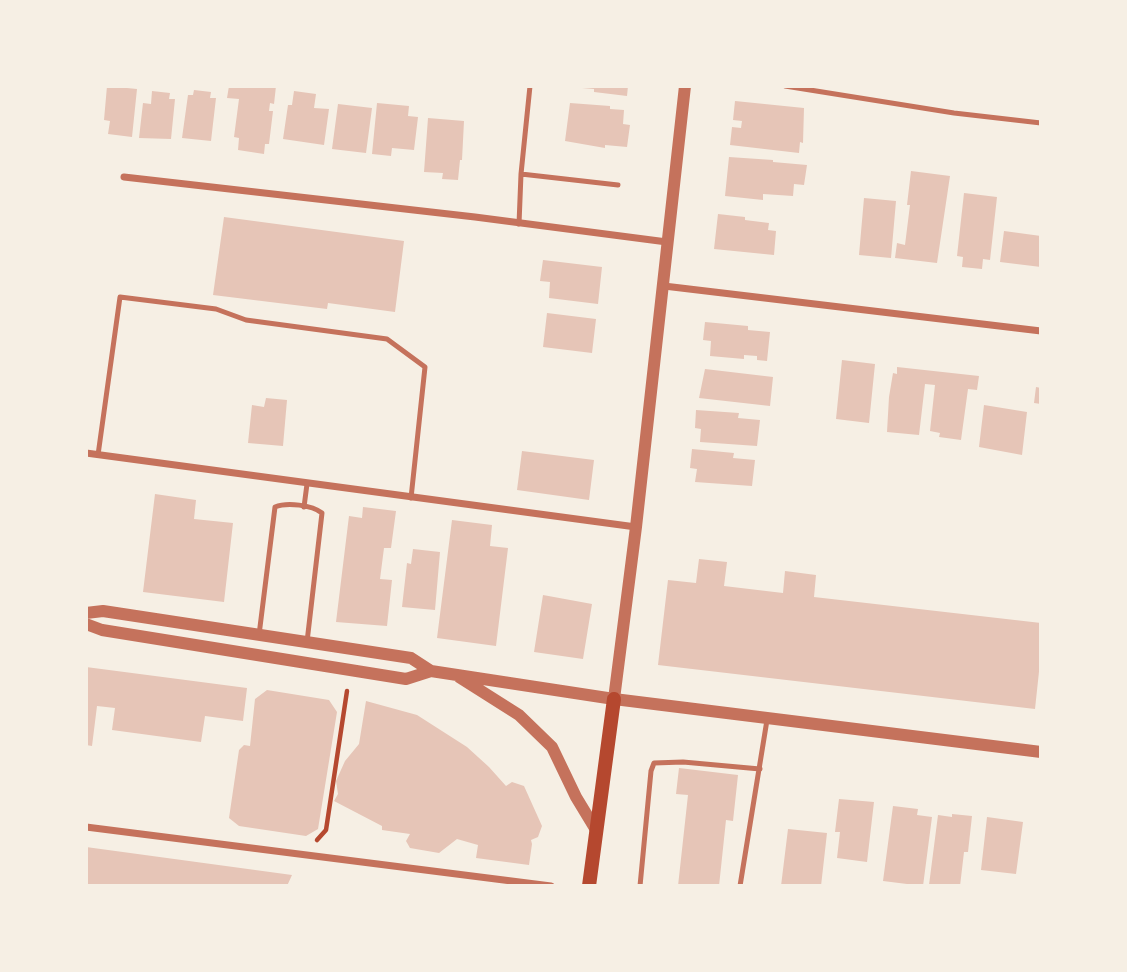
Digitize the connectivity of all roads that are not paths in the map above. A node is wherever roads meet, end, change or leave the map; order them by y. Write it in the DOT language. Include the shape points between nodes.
graph roads {
  1 [pos="530,86"];
  2 [pos="685,86"];
  3 [pos="785,86"];
  4 [pos="1041,123"];
  5 [pos="521,174"];
  6 [pos="124,177"];
  7 [pos="618,185"];
  8 [pos="519,224"];
  9 [pos="667,242"];
  10 [pos="664,286"];
  11 [pos="1041,331"];
  12 [pos="86,453"];
  13 [pos="98,455"];
  14 [pos="307,484"];
  15 [pos="411,498"];
  16 [pos="304,507"];
  17 [pos="636,527"];
  18 [pos="86,613"];
  19 [pos="86,624"];
  20 [pos="259,635"];
  21 [pos="307,642"];
  22 [pos="431,671"];
  23 [pos="452,673"];
  24 [pos="614,699"];
  25 [pos="768,718"];
  26 [pos="1041,752"];
  27 [pos="760,769"];
  28 [pos="86,827"];
  29 [pos="596,830"];
  30 [pos="551,886"];
  31 [pos="589,886"];
  32 [pos="640,886"];
  33 [pos="740,886"];
  1 -- 5 [label="lane"];
  2 -- 9 [label="street"];
  3 -- 4 [label="lane"];
  5 -- 7 [label="lane"];
  5 -- 8 [label="lane"];
  6 -- 8 [label="street"];
  8 -- 9 [label="street"];
  9 -- 10 [label="street"];
  10 -- 11 [label="street"];
  10 -- 17 [label="street"];
  12 -- 13 [label="street"];
  13 -- 14 [label="street"];
  13 -- 15 [label="lane" via="120,297 216,309 246,320 387,339 425,367"];
  14 -- 15 [label="street"];
  14 -- 16 [label="lane"];
  15 -- 17 [label="street"];
  16 -- 20 [label="lane" via="275,507"];
  16 -- 21 [label="lane" via="322,513"];
  17 -- 24 [label="street"];
  18 -- 20 [label="street" via="103,611"];
  19 -- 22 [label="street" via="406,679"];
  20 -- 21 [label="street"];
  21 -- 22 [label="street" via="411,658"];
  22 -- 23 [label="street"];
  23 -- 24 [label="street"];
  23 -- 29 [label="street" via="519,715 552,747"];
  24 -- 25 [label="street"];
  24 -- 29 [label="main road"];
  25 -- 26 [label="street"];
  25 -- 27 [label="lane"];
  27 -- 32 [label="lane" via="654,763"];
  27 -- 33 [label="lane"];
  28 -- 30 [label="street"];
  29 -- 31 [label="main road"];
}
